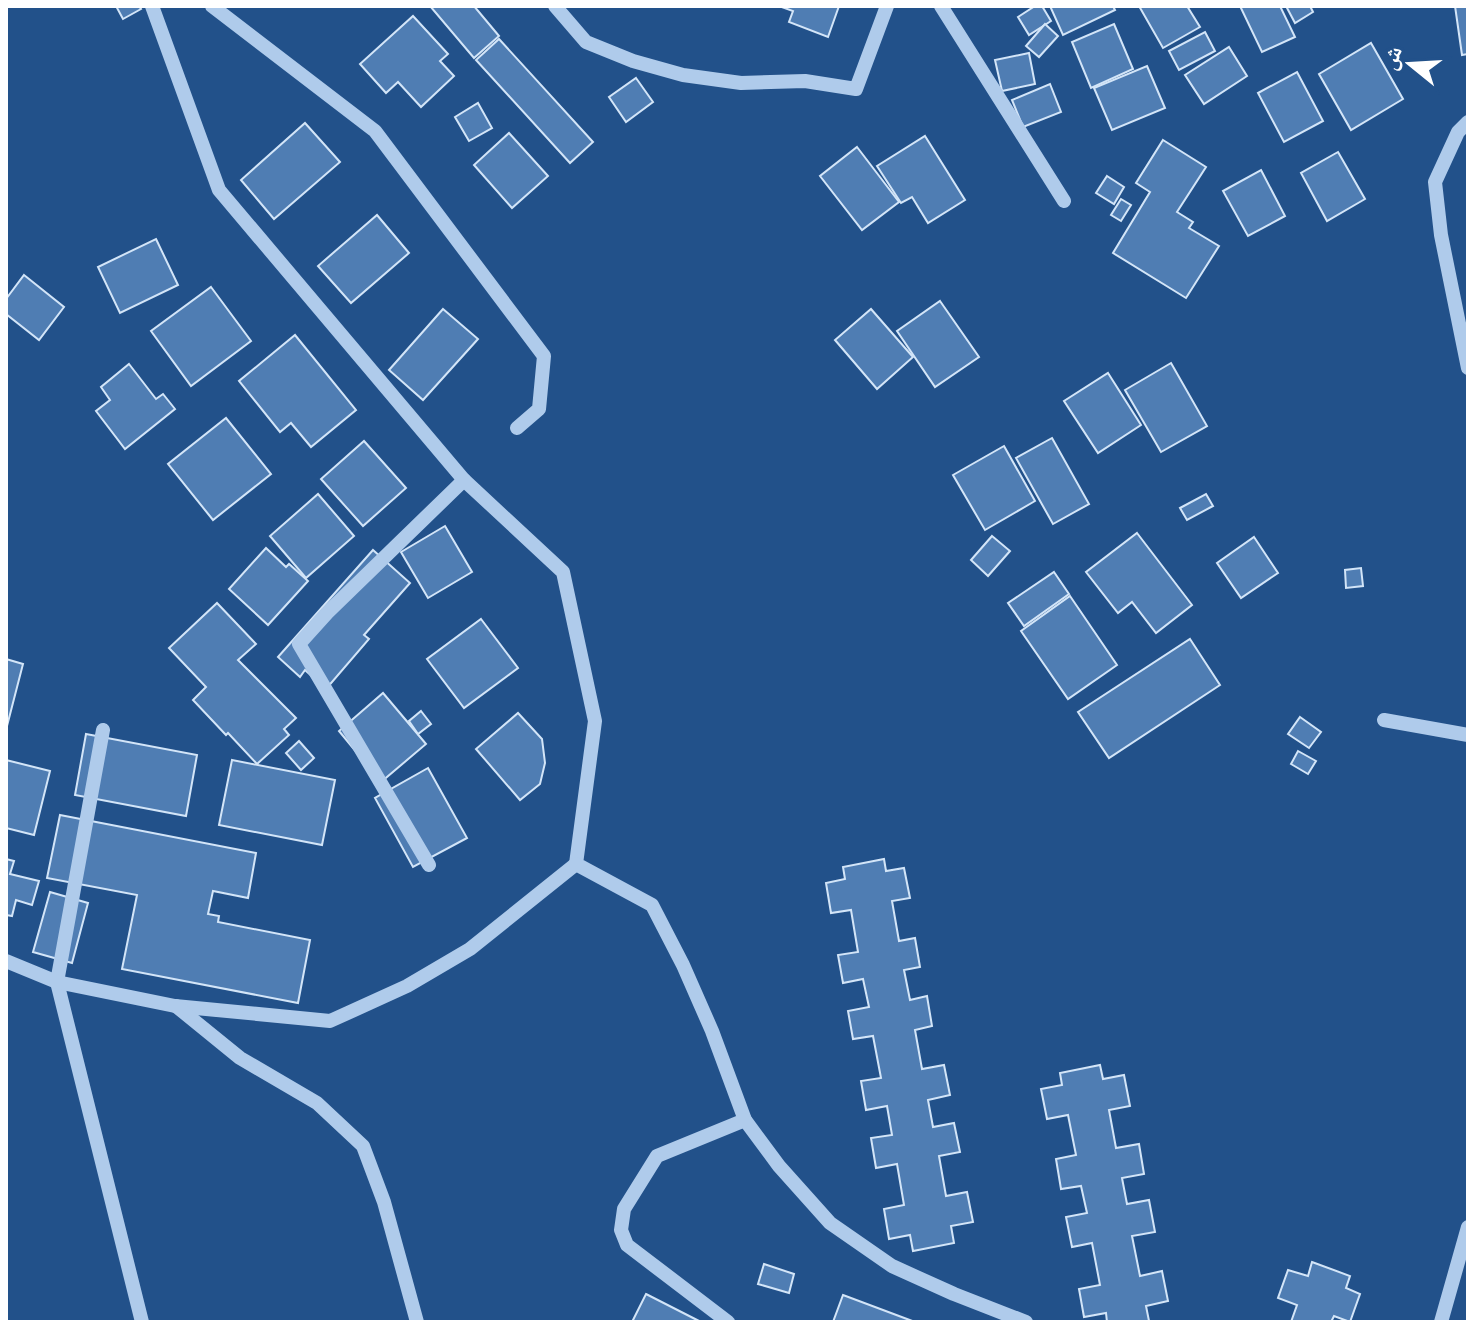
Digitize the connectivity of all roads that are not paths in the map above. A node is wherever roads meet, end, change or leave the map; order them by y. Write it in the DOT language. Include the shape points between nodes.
graph roads {
  1 [pos="152,6"];
  2 [pos="212,6"];
  3 [pos="555,6"];
  4 [pos="887,6"];
  5 [pos="941,6"];
  6 [pos="1468,122"];
  7 [pos="1064,201"];
  8 [pos="1468,368"];
  9 [pos="517,428"];
  10 [pos="464,480"];
  11 [pos="1384,720"];
  12 [pos="103,730"];
  13 [pos="1468,735"];
  14 [pos="576,864"];
  15 [pos="429,865"];
  16 [pos="6,961"];
  17 [pos="57,982"];
  18 [pos="175,1006"];
  19 [pos="745,1120"];
  20 [pos="1468,1227"];
  21 [pos="142,1322"];
  22 [pos="417,1322"];
  23 [pos="728,1322"];
  24 [pos="1026,1322"];
  25 [pos="1441,1322"];
  1 -- 10 [label="street" via="219,190"];
  2 -- 9 [label="street" via="375,131 544,356 539,409"];
  3 -- 4 [label="street" via="586,42 670,72 741,83 805,81 856,89"];
  5 -- 7 [label="street"];
  6 -- 8 [label="street" via="1435,182"];
  10 -- 14 [label="street" via="563,572 595,721"];
  10 -- 15 [label="street" via="299,644"];
  11 -- 13 [label="street"];
  12 -- 17 [label="street"];
  14 -- 18 [label="street" via="470,949 407,986 330,1021"];
  14 -- 19 [label="street" via="652,905 712,1031"];
  16 -- 17 [label="street"];
  17 -- 18 [label="street"];
  17 -- 21 [label="street"];
  18 -- 22 [label="street" via="240,1058 317,1103 363,1146"];
  19 -- 23 [label="street" via="657,1156 624,1209 621,1230 627,1245"];
  19 -- 24 [label="street" via="830,1223 892,1266"];
  20 -- 25 [label="street"];
}
